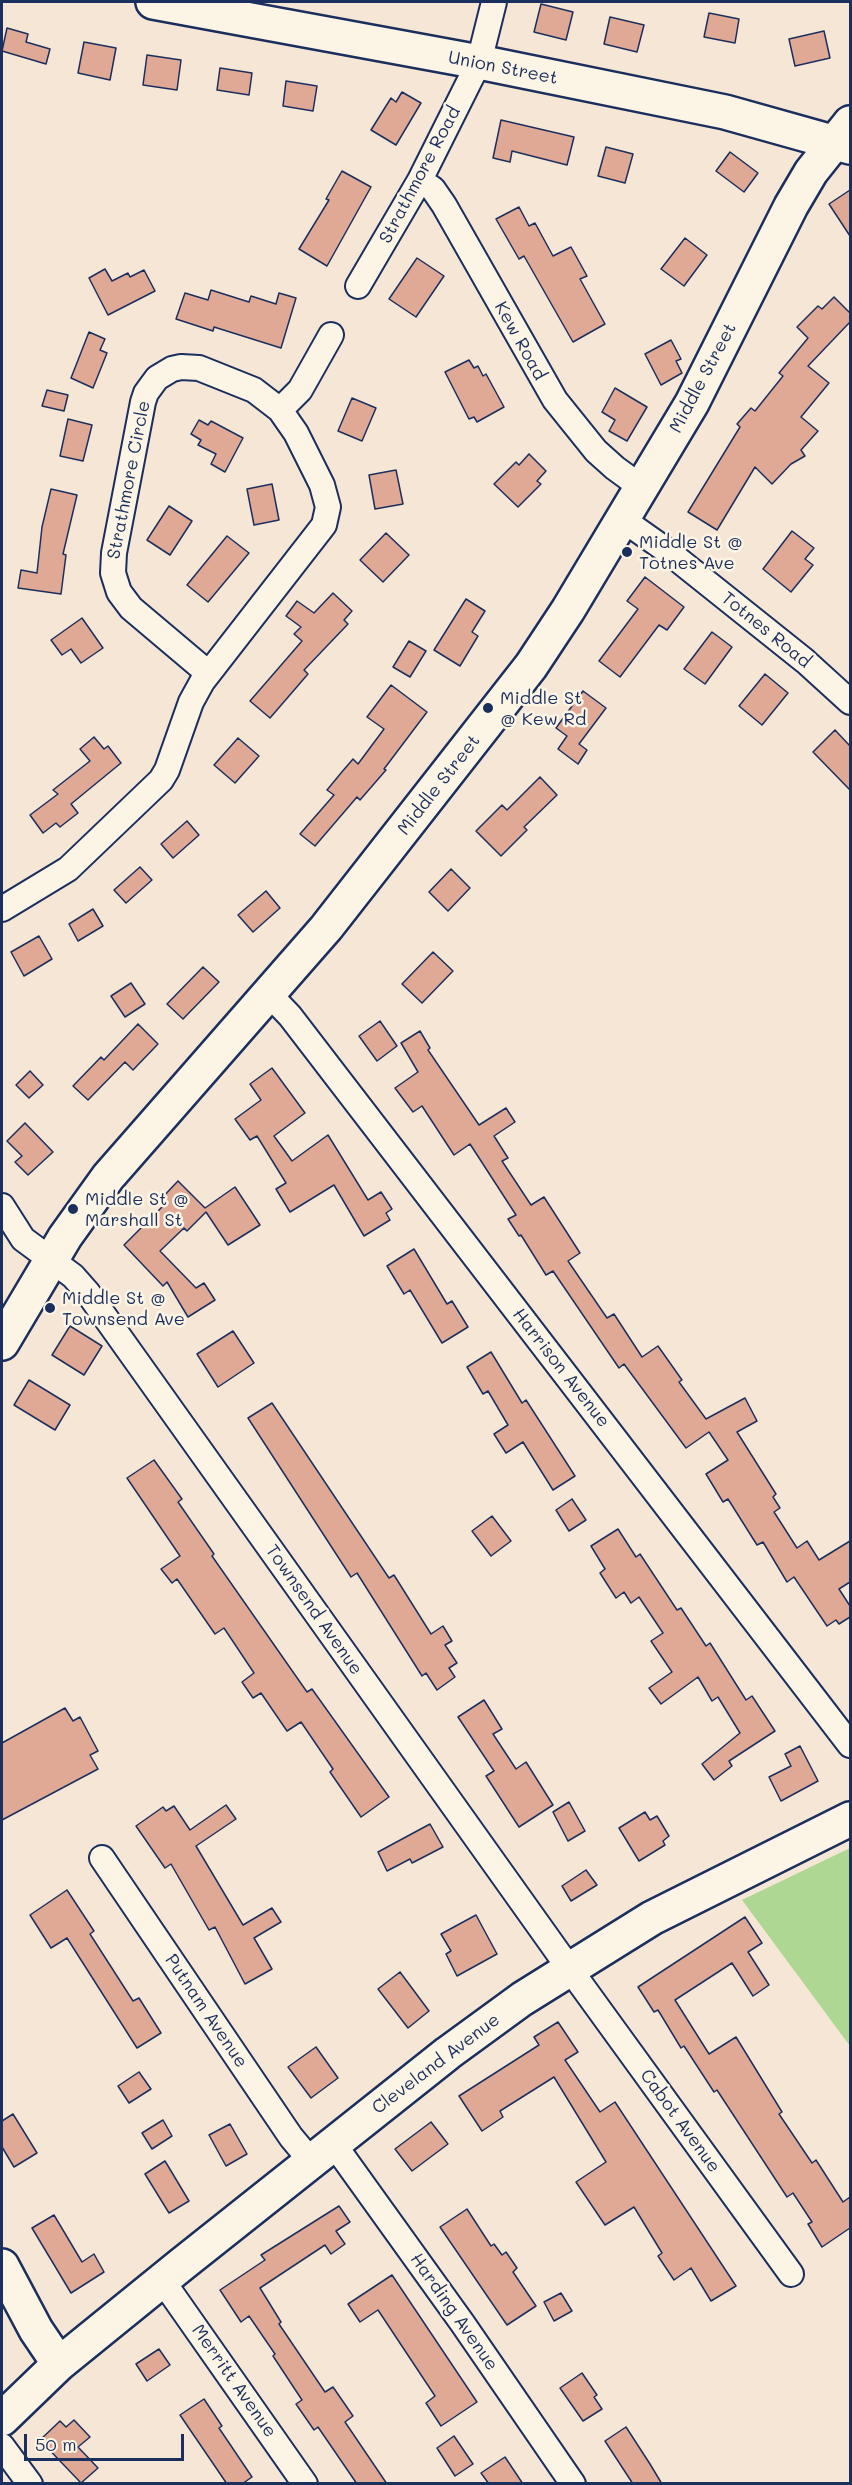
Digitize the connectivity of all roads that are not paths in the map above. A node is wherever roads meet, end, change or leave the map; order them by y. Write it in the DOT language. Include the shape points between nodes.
graph roads {
  1 [pos="153,2"];
  2 [pos="494,2"];
  3 [pos="479,62"];
  4 [pos="845,137"];
  5 [pos="420,180"];
  6 [pos="358,286"];
  7 [pos="331,335"];
  8 [pos="280,410"];
  9 [pos="641,487"];
  10 [pos="622,519"];
  11 [pos="208,673"];
  12 [pos="850,702"];
  13 [pos="2,909"];
  14 [pos="269,994"];
  15 [pos="2,1206"];
  16 [pos="51,1260"];
  17 [pos="2,1342"];
  18 [pos="850,1744"];
  19 [pos="850,1818"];
  20 [pos="102,1858"];
  21 [pos="569,1968"];
  22 [pos="322,2152"];
  23 [pos="2,2266"];
  24 [pos="791,2274"];
  25 [pos="162,2280"];
  26 [pos="59,2364"];
  27 [pos="2,2419"];
  28 [pos="2,2446"];
  29 [pos="30,2484"];
  30 [pos="305,2484"];
  31 [pos="573,2484"];
  1 -- 3 [label="street, Union Street"];
  2 -- 3 [label="street, Strathmore Road"];
  3 -- 4 [label="street, Union Street"];
  3 -- 5 [label="street, Strathmore Road"];
  4 -- 9 [label="street, Middle Street" via="811,172 781,222 711,367"];
  5 -- 6 [label="street, Strathmore Road"];
  5 -- 9 [label="street, Kew Road" via="433,189 444,205 555,400 596,451"];
  7 -- 8 [label="street" via="300,390"];
  8 -- 11 [label="street, Strathmore Circle" via="322,485 327,517 319,534"];
  8 -- 11 [label="street, Strathmore Circle" via="254,390 189,366 172,369 157,378 143,402 112,573 131,608"];
  9 -- 10 [label="street, Middle Street"];
  10 -- 12 [label="street, Totnes Road" via="823,676"];
  10 -- 14 [label="street, Middle Street" via="520,681"];
  11 -- 13 [label="street" via="196,692 167,770 157,785 68,869"];
  14 -- 16 [label="street, Middle Street" via="119,1162 77,1217"];
  14 -- 18 [label="street, Harrison Avenue" via="290,1016"];
  15 -- 16 [label="street, Townsend Avenue" via="23,1239"];
  16 -- 17 [label="street, Middle Street"];
  16 -- 21 [label="street, Townsend Avenue" via="88,1293"];
  19 -- 21 [label="street, Cleveland Avenue" via="661,1913"];
  20 -- 22 [label="street, Putnam Avenue" via="291,2137"];
  21 -- 22 [label="street, Cleveland Avenue" via="465,2040"];
  21 -- 24 [label="street, Cabot Avenue"];
  22 -- 25 [label="street, Cleveland Avenue"];
  22 -- 31 [label="street, Harding Avenue" via="463,2324"];
  23 -- 26 [label="street"];
  25 -- 26 [label="street, Cleveland Avenue"];
  25 -- 30 [label="street, Merritt Avenue"];
  26 -- 27 [label="street"];
  28 -- 29 [label="street"];
}
